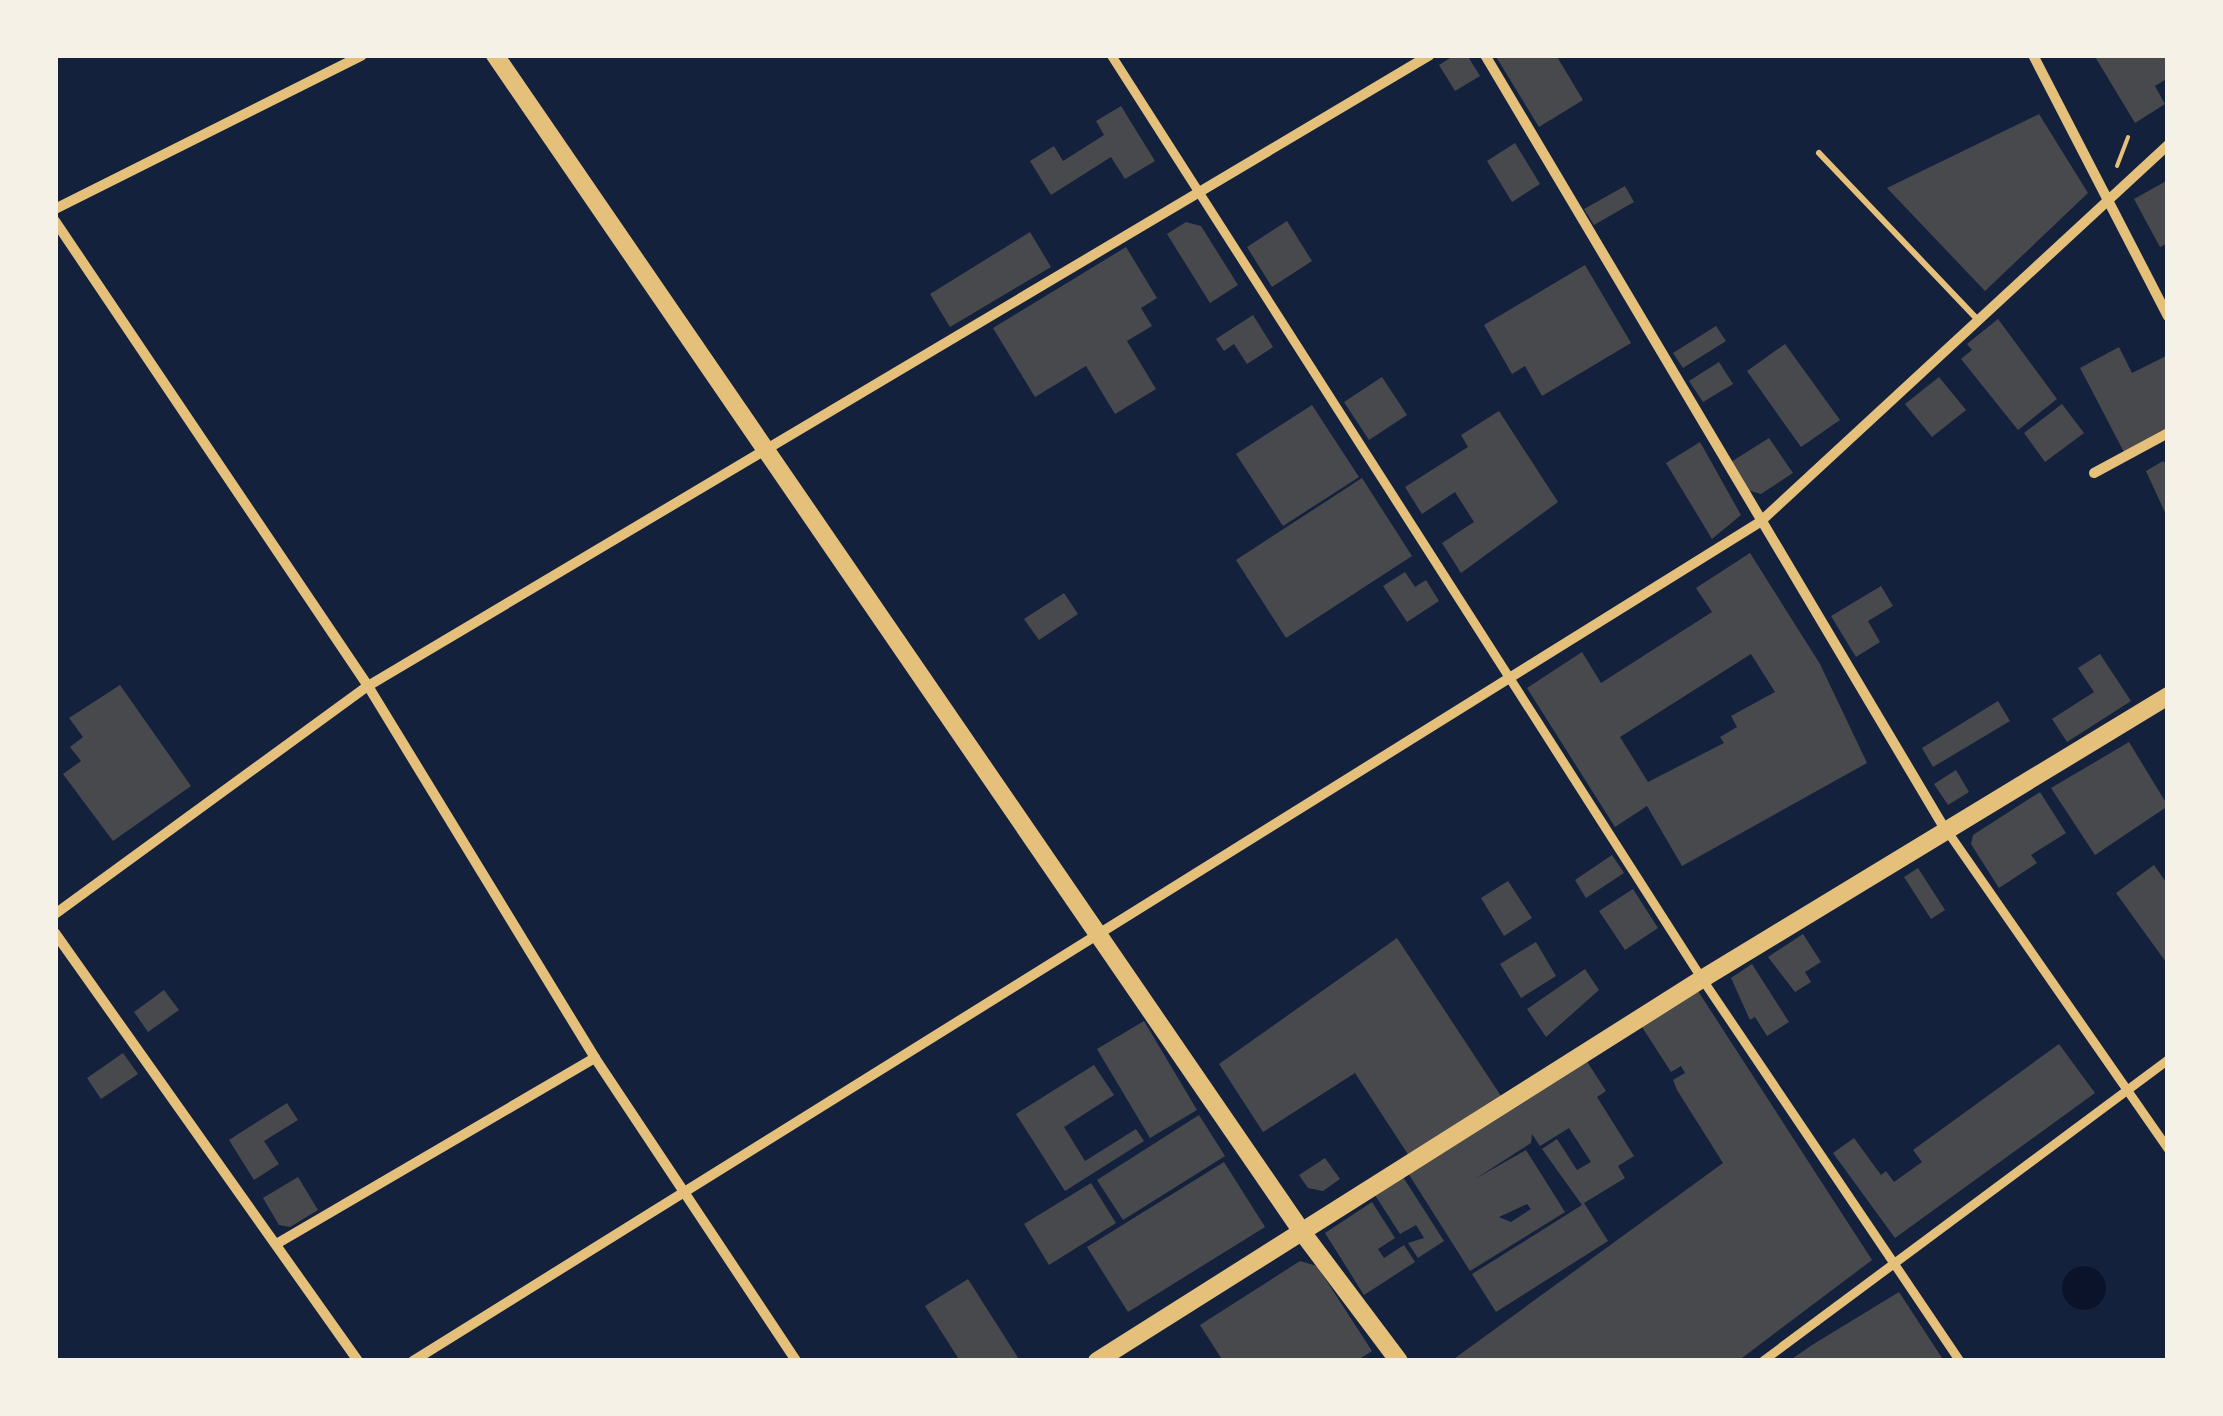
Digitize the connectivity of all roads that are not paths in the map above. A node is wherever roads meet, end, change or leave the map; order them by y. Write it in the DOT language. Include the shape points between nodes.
graph roads {
  1 [pos="362,55"];
  2 [pos="495,55"];
  3 [pos="1111,55"];
  4 [pos="1430,55"];
  5 [pos="1485,55"];
  6 [pos="2033,55"];
  7 [pos="2168,145"];
  8 [pos="1819,153"];
  9 [pos="2112,197"];
  10 [pos="1198,198"];
  11 [pos="55,209"];
  12 [pos="55,221"];
  13 [pos="2168,316"];
  14 [pos="1976,319"];
  15 [pos="2168,433"];
  16 [pos="768,446"];
  17 [pos="2094,474"];
  18 [pos="1760,522"];
  19 [pos="1510,677"];
  20 [pos="368,686"];
  21 [pos="2168,696"];
  22 [pos="1945,829"];
  23 [pos="55,914"];
  24 [pos="1102,932"];
  25 [pos="55,933"];
  26 [pos="1702,978"];
  27 [pos="595,1058"];
  28 [pos="2168,1059"];
  29 [pos="2124,1091"];
  30 [pos="2168,1149"];
  31 [pos="686,1196"];
  32 [pos="1302,1232"];
  33 [pos="278,1243"];
  34 [pos="1894,1260"];
  35 [pos="358,1361"];
  36 [pos="413,1361"];
  37 [pos="796,1361"];
  38 [pos="1097,1361"];
  39 [pos="1399,1361"];
  40 [pos="1762,1361"];
  41 [pos="1960,1361"];
  1 -- 11 [label="street"];
  2 -- 16 [label="street"];
  3 -- 10 [label="street"];
  4 -- 10 [label="street"];
  5 -- 18 [label="street"];
  6 -- 9 [label="street"];
  7 -- 9 [label="street"];
  8 -- 14 [label="lane"];
  9 -- 13 [label="street"];
  9 -- 14 [label="street"];
  10 -- 16 [label="street"];
  10 -- 19 [label="street"];
  12 -- 20 [label="street"];
  14 -- 18 [label="street"];
  15 -- 17 [label="street"];
  16 -- 20 [label="street"];
  16 -- 24 [label="street"];
  18 -- 19 [label="street"];
  18 -- 22 [label="street"];
  19 -- 24 [label="street"];
  19 -- 26 [label="street"];
  20 -- 23 [label="street"];
  20 -- 27 [label="street"];
  21 -- 22 [label="street"];
  22 -- 26 [label="street"];
  22 -- 29 [label="street"];
  24 -- 31 [label="street"];
  24 -- 32 [label="street"];
  25 -- 33 [label="street"];
  26 -- 32 [label="street"];
  26 -- 34 [label="street"];
  27 -- 31 [label="street"];
  27 -- 33 [label="street"];
  28 -- 29 [label="street"];
  29 -- 30 [label="street"];
  29 -- 34 [label="street"];
  31 -- 36 [label="street"];
  31 -- 37 [label="street"];
  32 -- 38 [label="street"];
  32 -- 39 [label="street"];
  33 -- 35 [label="street"];
  34 -- 40 [label="street"];
  34 -- 41 [label="street"];
}
